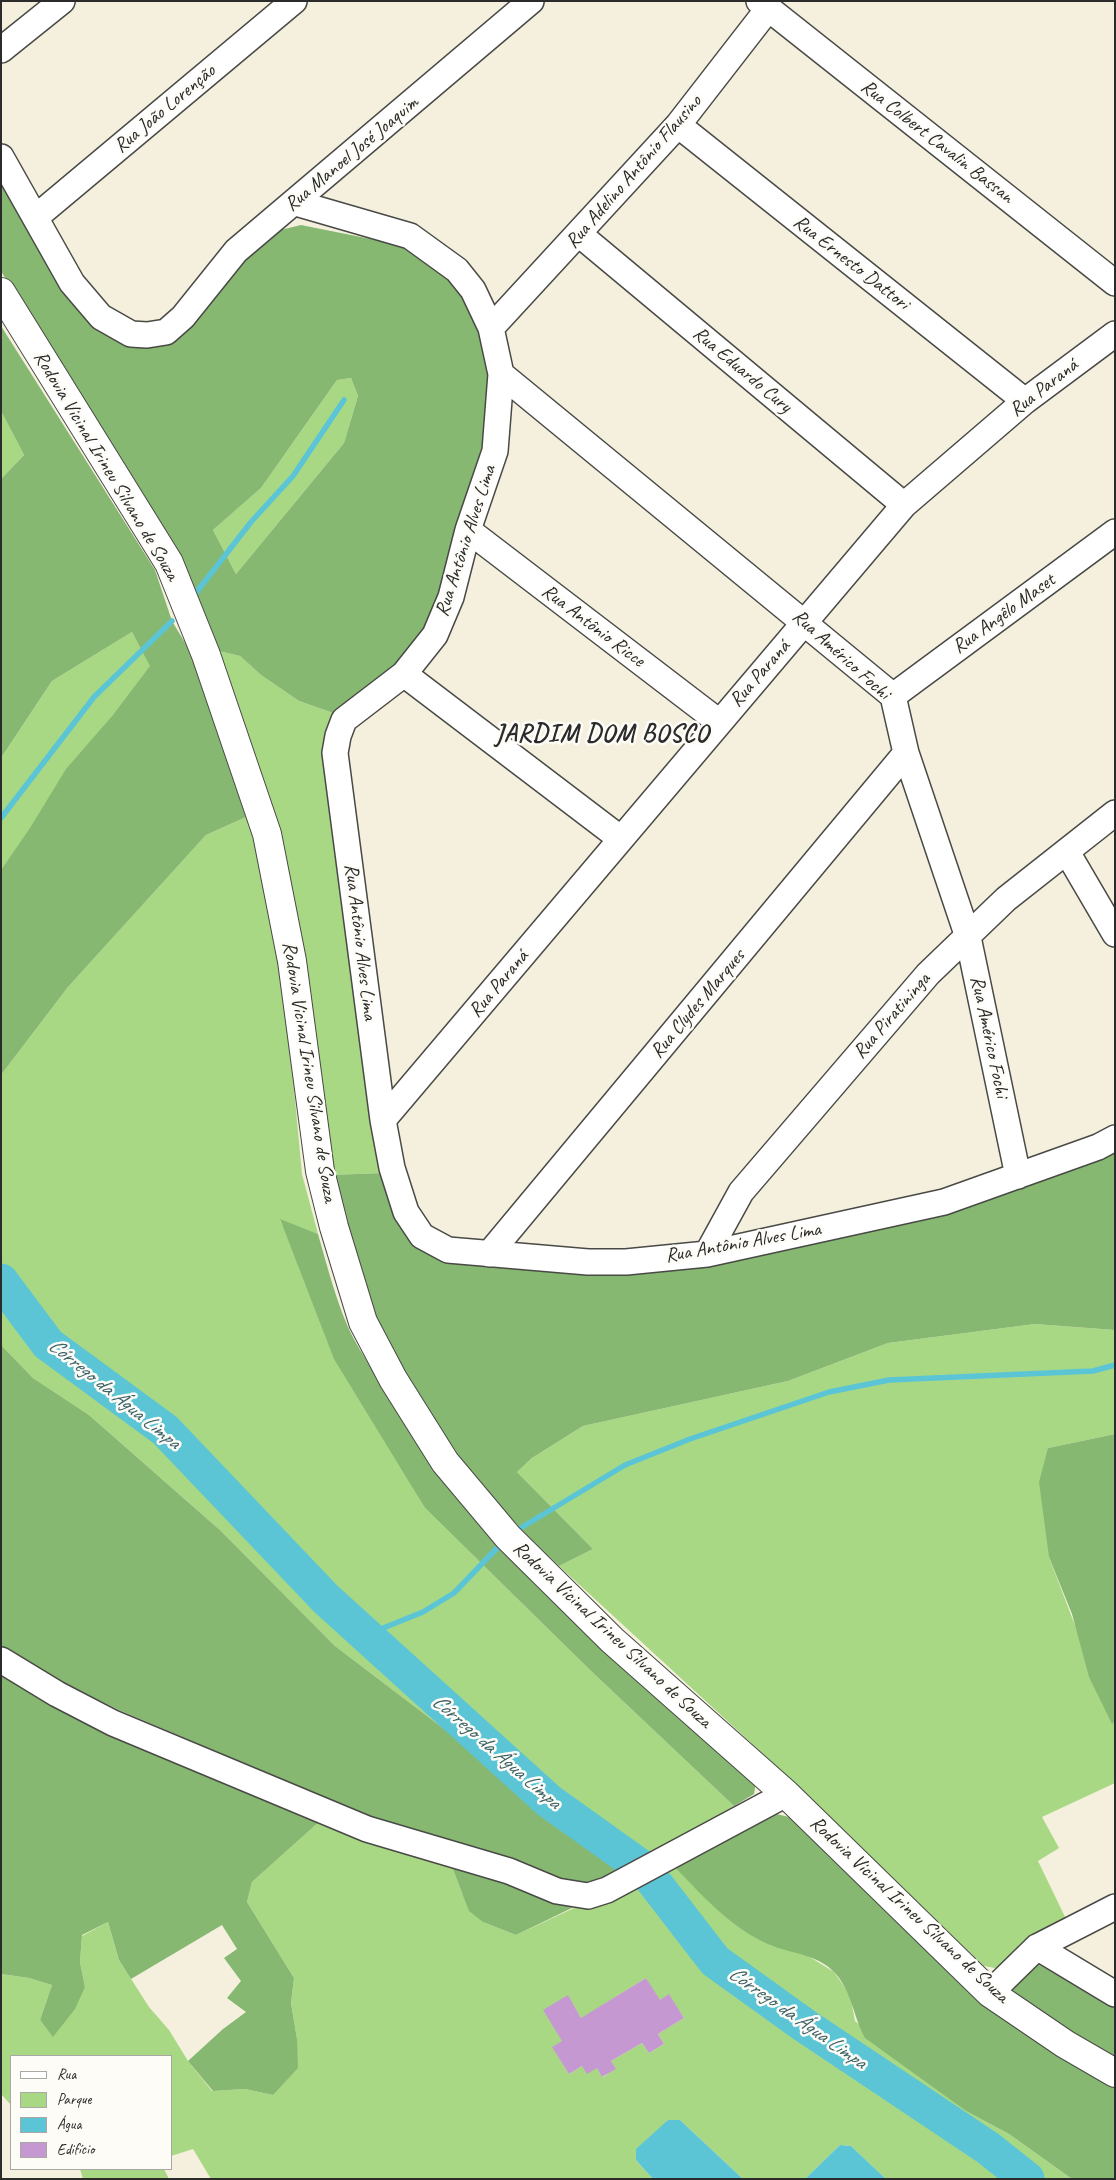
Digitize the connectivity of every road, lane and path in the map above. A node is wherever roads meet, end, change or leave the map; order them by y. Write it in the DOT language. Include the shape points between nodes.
graph roads {
  1 [pos="62,1"];
  2 [pos="294,1"];
  3 [pos="531,1"];
  4 [pos="763,5"];
  5 [pos="1,50"];
  6 [pos="678,125"];
  7 [pos="1,157"];
  8 [pos="296,203"];
  9 [pos="36,217"];
  10 [pos="579,234"];
  11 [pos="1115,284"];
  12 [pos="1,292"];
  13 [pos="491,328"];
  14 [pos="1115,334"];
  15 [pos="501,374"];
  16 [pos="1025,401"];
  17 [pos="904,505"];
  18 [pos="468,530"];
  19 [pos="1115,532"];
  20 [pos="806,622"];
  21 [pos="404,674"];
  22 [pos="893,696"];
  23 [pos="719,722"];
  24 [pos="906,753"];
  25 [pos="1115,813"];
  26 [pos="621,839"];
  27 [pos="1067,852"];
  28 [pos="1115,934"];
  29 [pos="968,937"];
  30 [pos="384,1120"];
  31 [pos="1115,1138"];
  32 [pos="1018,1176"];
  33 [pos="489,1254"];
  34 [pos="707,1254"];
  35 [pos="1,1660"];
  36 [pos="786,1794"];
  37 [pos="1115,1908"];
  38 [pos="1037,1947"];
  39 [pos="990,1993"];
  40 [pos="1115,1994"];
  41 [pos="1115,2073"];
  1 -- 5 [label="street"];
  2 -- 9 [label="street, Rua João Lorenção"];
  3 -- 8 [label="street, Rua Manoel José Joaquim"];
  4 -- 6 [label="street, Rua Adelino Antônio Flausino"];
  4 -- 11 [label="street, Rua Colbert Cavalin Bassan"];
  6 -- 10 [label="street, Rua Adelino Antônio Flausino"];
  6 -- 16 [label="street, Rua Ernesto Dattori"];
  7 -- 9 [label="street"];
  8 -- 9 [label="street, Rua Manoel José Joaquim" via="236,251 183,317 166,332 147,335 131,334 101,318 72,283"];
  8 -- 13 [label="street, Rua Antônio Alves Lima" via="410,236 457,270 473,290"];
  10 -- 13 [label="street, Rua Adelino Antônio Flausino"];
  10 -- 17 [label="street, Rua Eduardo Cury"];
  12 -- 36 [label="main road, Rodovia Vicinal Irineu Silvano de Souza" via="169,563 206,655 267,834 292,961 320,1171 363,1322 445,1462 508,1537 612,1640"];
  13 -- 15 [label="street, Rua Antônio Alves Lima"];
  14 -- 16 [label="street, Rua Paraná"];
  15 -- 18 [label="street, Rua Antônio Alves Lima" via="495,451"];
  15 -- 20 [label="street, Rua Américo Fochi"];
  16 -- 17 [label="street, Rua Paraná"];
  17 -- 20 [label="street, Rua Paraná"];
  18 -- 21 [label="street, Rua Antônio Alves Lima" via="451,596 435,635"];
  18 -- 23 [label="street, Rua Antônio Ricce"];
  19 -- 22 [label="street, Rua Angêlo Maset"];
  20 -- 22 [label="street, Rua Américo Fochi"];
  20 -- 23 [label="street, Rua Paraná"];
  21 -- 26 [label="street"];
  21 -- 30 [label="street, Rua Antônio Alves Lima" via="344,720 335,753"];
  22 -- 24 [label="street, Rua Américo Fochi"];
  23 -- 26 [label="street, Rua Paraná"];
  24 -- 29 [label="street, Rua Américo Fochi"];
  24 -- 33 [label="street, Rua Clydes Marques"];
  25 -- 27 [label="street, Rua Piratininga"];
  26 -- 30 [label="street, Rua Paraná"];
  27 -- 28 [label="street"];
  27 -- 29 [label="street, Rua Piratininga" via="1006,899"];
  29 -- 32 [label="street, Rua Américo Fochi"];
  29 -- 34 [label="street, Rua Piratininga" via="928,974 741,1192"];
  30 -- 33 [label="street, Rua Antônio Alves Lima" via="392,1168 406,1212 422,1236 448,1250"];
  31 -- 32 [label="street, Rua Antônio Alves Lima"];
  32 -- 34 [label="street, Rua Antônio Alves Lima" via="944,1202"];
  33 -- 34 [label="street, Rua Antônio Alves Lima" via="626,1262"];
  35 -- 36 [label="street" via="56,1694 114,1723 367,1829 509,1871 557,1891 588,1896 607,1890"];
  36 -- 39 [label="main road, Rodovia Vicinal Irineu Silvano de Souza"];
  37 -- 38 [label="street"];
  38 -- 39 [label="street"];
  38 -- 40 [label="street"];
  39 -- 41 [label="main road, Rodovia Vicinal Irineu Silvano de Souza" via="1065,2044"];
}
